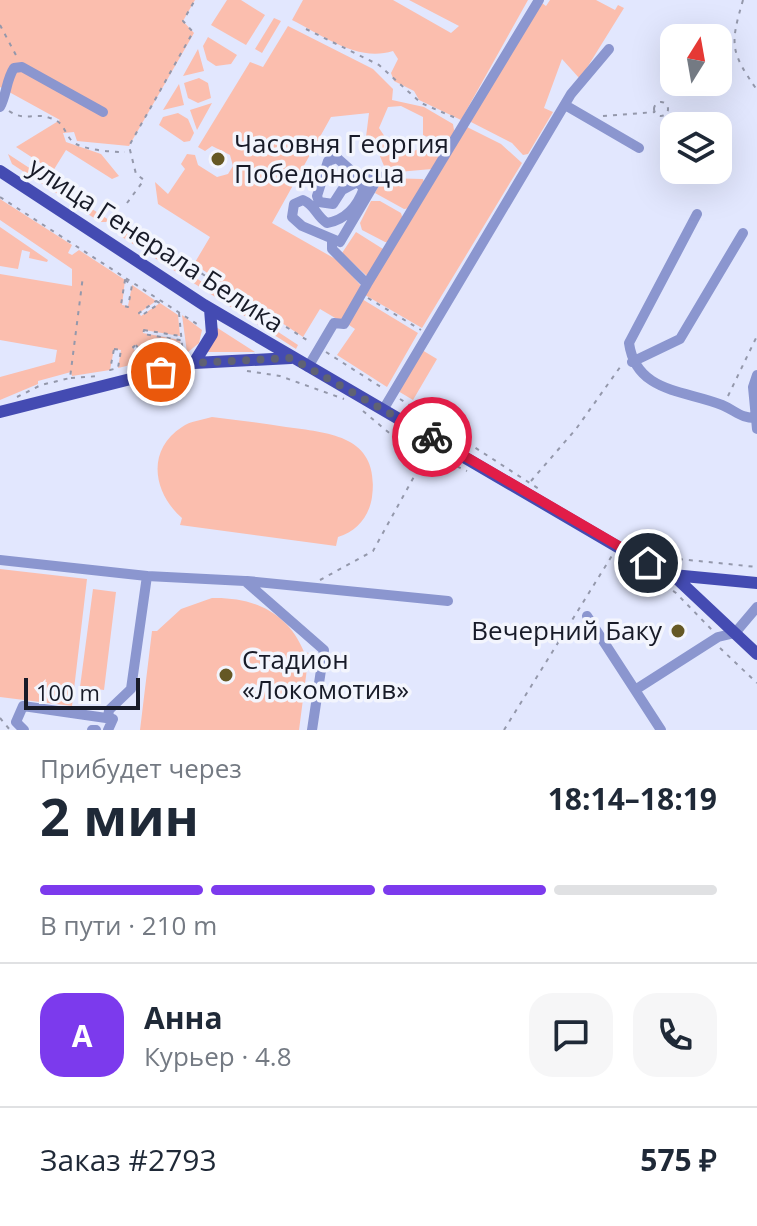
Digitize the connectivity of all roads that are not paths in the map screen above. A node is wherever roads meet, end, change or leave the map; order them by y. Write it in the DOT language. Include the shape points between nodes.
graph roads {
  1 [pos="539,0"];
  2 [pos="609,49"];
  3 [pos="565,105"];
  4 [pos="0,106"];
  5 [pos="103,112"];
  6 [pos="639,148"];
  7 [pos="0,171"];
  8 [pos="697,214"];
  9 [pos="743,233"];
  10 [pos="332,241"];
  11 [pos="364,289"];
  12 [pos="210,309"];
  13 [pos="291,358"];
  14 [pos="189,359"];
  15 [pos="632,362"];
  16 [pos="308,367"];
  17 [pos="757,375"];
  18 [pos="383,410"];
  19 [pos="0,412"];
  20 [pos="756,422"];
  21 [pos="0,560"];
  22 [pos="673,575"];
  23 [pos="147,576"];
  24 [pos="245,581"];
  25 [pos="757,583"];
  26 [pos="448,601"];
  27 [pos="757,607"];
  28 [pos="587,616"];
  29 [pos="735,633"];
  30 [pos="754,646"];
  31 [pos="635,690"];
  32 [pos="108,724"];
  33 [pos="24,730"];
  34 [pos="312,730"];
  35 [pos="661,730"];
  1 -- 11 [label="street"];
  2 -- 3 [label="street"];
  3 -- 6 [label="street"];
  3 -- 18 [label="street"];
  4 -- 5 [label="street" via="8,76 22,67"];
  7 -- 12 [label="main road, улица Генерала Белика"];
  8 -- 15 [label="street" via="629,343"];
  9 -- 15 [label="street" via="680,339"];
  10 -- 10 [label="street" via="345,238 379,180 355,174 337,158 328,161 319,202 333,204 342,190 357,182 364,188 354,206 327,223 303,200 292,210 295,222"];
  10 -- 11 [label="street" via="332,249"];
  11 -- 16 [label="street" via="344,324 334,323"];
  12 -- 13 [label="main road, улица Генерала Белика"];
  12 -- 14 [label="main road" via="212,334"];
  13 -- 14 [label="main road"];
  13 -- 16 [label="main road, улица Генерала Белика"];
  14 -- 19 [label="main road"];
  15 -- 20 [label="street" via="649,379"];
  16 -- 18 [label="main road, улица Генерала Белика"];
  17 -- 20 [label="street"];
  18 -- 22 [label="main road, улица Генерала Белика" via="618,552"];
  21 -- 23 [label="street"];
  22 -- 25 [label="main road, улица Генерала Белика"];
  22 -- 29 [label="main road"];
  23 -- 24 [label="street"];
  23 -- 32 [label="street" via="131,689 109,710"];
  24 -- 26 [label="street"];
  24 -- 34 [label="street" via="324,650"];
  27 -- 29 [label="street"];
  28 -- 31 [label="street"];
  29 -- 30 [label="main road"];
  29 -- 31 [label="street" via="715,638"];
  31 -- 35 [label="street"];
  32 -- 33 [label="street" via="23,706 16,722"];
}
